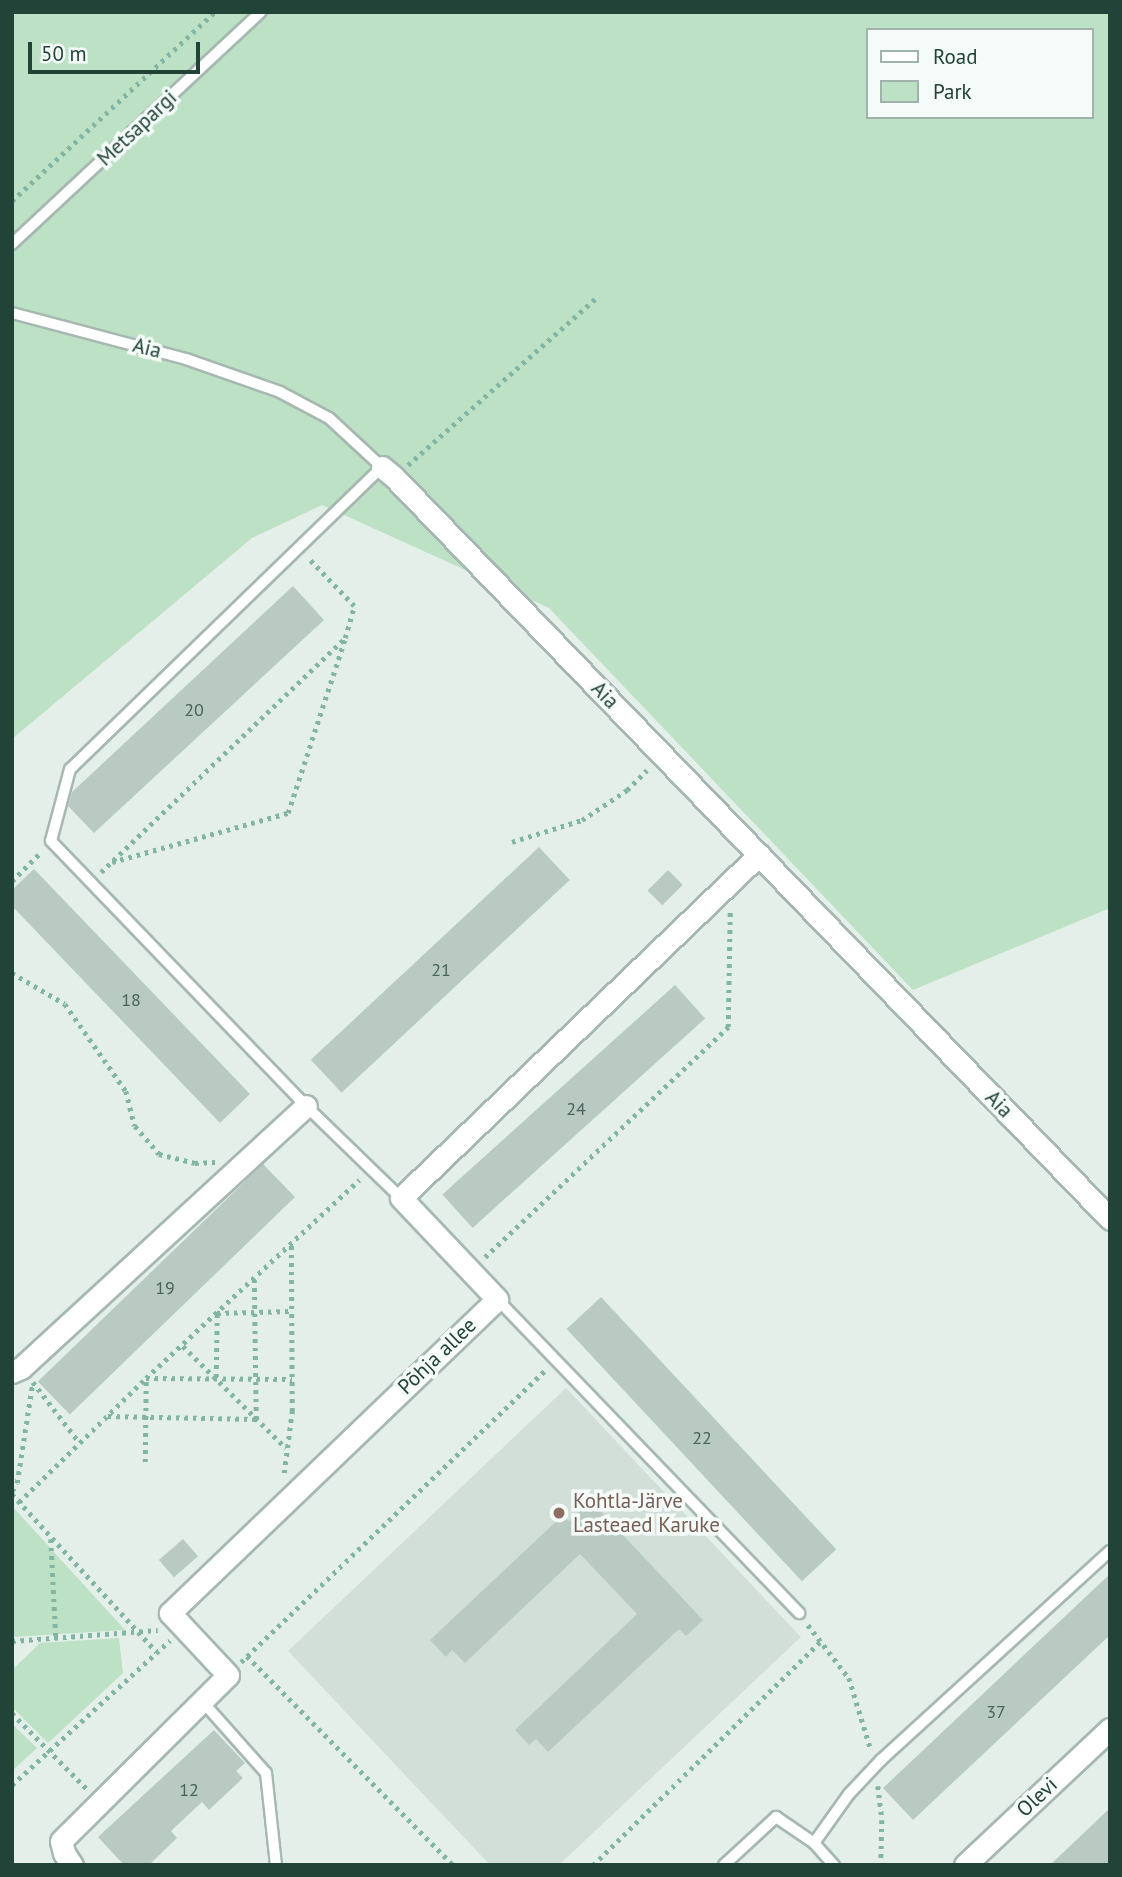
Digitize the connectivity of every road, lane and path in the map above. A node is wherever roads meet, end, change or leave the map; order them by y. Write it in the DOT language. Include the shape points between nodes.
graph roads {
  1 [pos="215,12"];
  2 [pos="261,12"];
  3 [pos="12,201"];
  4 [pos="12,244"];
  5 [pos="596,298"];
  6 [pos="12,313"];
  7 [pos="388,472"];
  8 [pos="300,550"];
  9 [pos="345,638"];
  10 [pos="663,755"];
  11 [pos="51,841"];
  12 [pos="512,842"];
  13 [pos="759,855"];
  14 [pos="111,862"];
  15 [pos="12,881"];
  16 [pos="731,881"];
  17 [pos="91,882"];
  18 [pos="12,973"];
  19 [pos="306,1106"];
  20 [pos="247,1160"];
  21 [pos="371,1169"];
  22 [pos="401,1198"];
  23 [pos="1110,1219"];
  24 [pos="291,1244"];
  25 [pos="471,1269"];
  26 [pos="254,1279"];
  27 [pos="497,1299"];
  28 [pos="292,1311"];
  29 [pos="254,1312"];
  30 [pos="218,1313"];
  31 [pos="183,1346"];
  32 [pos="556,1360"];
  33 [pos="22,1374"];
  34 [pos="146,1378"];
  35 [pos="216,1378"];
  36 [pos="256,1378"];
  37 [pos="292,1379"];
  38 [pos="108,1416"];
  39 [pos="146,1417"];
  40 [pos="256,1419"];
  41 [pos="79,1442"];
  42 [pos="286,1448"];
  43 [pos="145,1462"];
  44 [pos="12,1492"];
  45 [pos="19,1502"];
  46 [pos="282,1505"];
  47 [pos="51,1539"];
  48 [pos="1110,1552"];
  49 [pos="799,1614"];
  50 [pos="183,1628"];
  51 [pos="138,1632"];
  52 [pos="56,1638"];
  53 [pos="12,1641"];
  54 [pos="820,1642"];
  55 [pos="157,1652"];
  56 [pos="247,1656"];
  57 [pos="228,1675"];
  58 [pos="202,1701"];
  59 [pos="12,1713"];
  60 [pos="1110,1729"];
  61 [pos="49,1751"];
  62 [pos="876,1766"];
  63 [pos="12,1785"];
  64 [pos="100,1802"];
  65 [pos="814,1843"];
  66 [pos="72,1865"];
  67 [pos="276,1865"];
  68 [pos="453,1865"];
  69 [pos="593,1865"];
  70 [pos="724,1865"];
  71 [pos="834,1865"];
  72 [pos="881,1865"];
  73 [pos="965,1865"];
  1 -- 3 [label="path"];
  2 -- 4 [label="lane, Metsapargi"];
  5 -- 7 [label="path"];
  6 -- 7 [label="lane, Aia" via="186,359 280,392 336,423"];
  7 -- 8 [label="lane"];
  7 -- 10 [label="street, Aia"];
  8 -- 9 [label="path" via="354,606"];
  8 -- 11 [label="lane" via="70,769"];
  9 -- 14 [label="path"];
  9 -- 14 [label="path" via="288,813"];
  10 -- 12 [label="path" via="627,790 582,820"];
  10 -- 13 [label="street, Aia"];
  11 -- 15 [label="path"];
  11 -- 17 [label="lane"];
  13 -- 16 [label="street"];
  13 -- 23 [label="street, Aia"];
  14 -- 17 [label="path"];
  16 -- 22 [label="street"];
  16 -- 25 [label="path" via="729,1027"];
  17 -- 19 [label="lane"];
  18 -- 20 [label="path" via="65,1004 126,1091 135,1126 159,1153 195,1163"];
  19 -- 20 [label="street"];
  19 -- 21 [label="lane"];
  20 -- 33 [label="street"];
  21 -- 22 [label="lane"];
  21 -- 24 [label="path"];
  22 -- 25 [label="street"];
  24 -- 26 [label="path"];
  24 -- 28 [label="path"];
  25 -- 27 [label="street"];
  26 -- 29 [label="path"];
  26 -- 30 [label="path"];
  27 -- 32 [label="lane"];
  27 -- 46 [label="street, Põhja allee"];
  28 -- 29 [label="path"];
  28 -- 37 [label="path"];
  29 -- 30 [label="path"];
  29 -- 36 [label="path"];
  30 -- 31 [label="path"];
  30 -- 35 [label="path"];
  31 -- 34 [label="path"];
  31 -- 35 [label="path"];
  32 -- 49 [label="lane"];
  32 -- 56 [label="path"];
  33 -- 41 [label="path"];
  33 -- 44 [label="path" via="18,1483"];
  34 -- 35 [label="path"];
  34 -- 38 [label="path"];
  34 -- 39 [label="path"];
  35 -- 36 [label="path"];
  35 -- 40 [label="path"];
  36 -- 37 [label="path"];
  36 -- 40 [label="path"];
  37 -- 42 [label="path"];
  38 -- 39 [label="path"];
  38 -- 41 [label="path"];
  39 -- 40 [label="path"];
  39 -- 43 [label="path"];
  40 -- 42 [label="path"];
  41 -- 45 [label="path"];
  42 -- 46 [label="path"];
  44 -- 45 [label="path"];
  45 -- 47 [label="path"];
  46 -- 50 [label="street, Põhja allee" via="170,1613"];
  47 -- 51 [label="path"];
  47 -- 52 [label="path"];
  48 -- 62 [label="lane"];
  49 -- 54 [label="path"];
  50 -- 51 [label="path"];
  50 -- 55 [label="path"];
  50 -- 57 [label="street"];
  51 -- 52 [label="path"];
  51 -- 55 [label="path"];
  52 -- 53 [label="path"];
  54 -- 62 [label="path" via="849,1678"];
  54 -- 69 [label="path"];
  55 -- 61 [label="path"];
  56 -- 57 [label="path"];
  56 -- 68 [label="path"];
  57 -- 58 [label="street"];
  58 -- 64 [label="street"];
  58 -- 67 [label="lane" via="266,1773"];
  59 -- 61 [label="path"];
  60 -- 73 [label="street, Olevi"];
  61 -- 63 [label="path"];
  61 -- 64 [label="path"];
  62 -- 65 [label="lane"];
  62 -- 72 [label="path"];
  64 -- 66 [label="street" via="61,1841"];
  65 -- 70 [label="lane" via="776,1817"];
  65 -- 71 [label="lane"];
}
